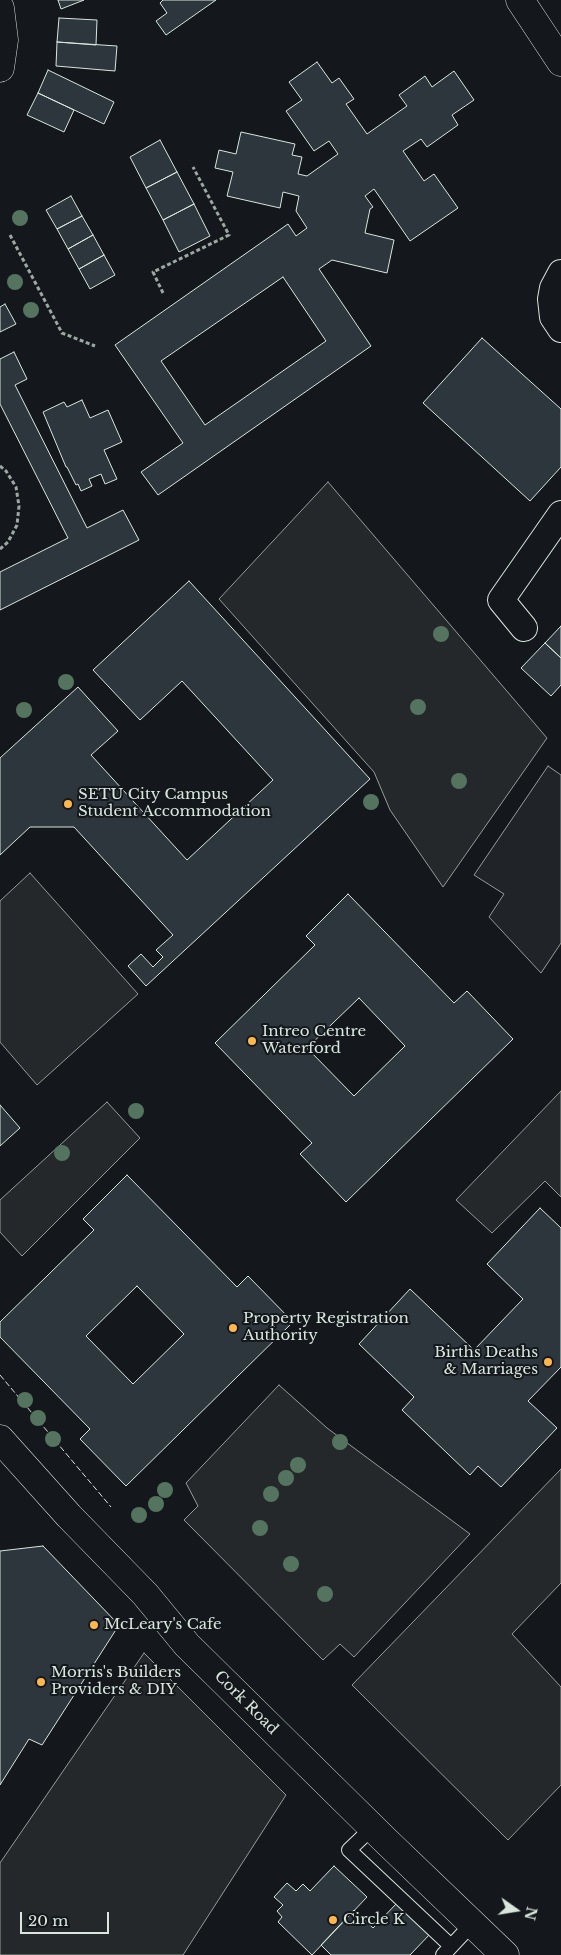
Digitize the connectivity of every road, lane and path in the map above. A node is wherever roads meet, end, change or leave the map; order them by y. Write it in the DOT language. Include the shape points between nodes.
graph roads {
  1 [pos="520,0"];
  2 [pos="0,8"];
  3 [pos="561,62"];
  4 [pos="0,68"];
  5 [pos="193,167"];
  6 [pos="10,235"];
  7 [pos="561,273"];
  8 [pos="163,293"];
  9 [pos="561,329"];
  10 [pos="95,346"];
  11 [pos="0,466"];
  12 [pos="561,514"];
  13 [pos="0,549"];
  14 [pos="524,628"];
  15 [pos="0,1439"];
  16 [pos="372,1828"];
  17 [pos="472,1924"];
  18 [pos="447,1950"];
  19 [pos="505,1955"];
  1 -- 3 [label="main road"];
  2 -- 4 [label="main road" via="4,40"];
  5 -- 8 [label="path" via="229,235 153,272"];
  6 -- 10 [label="path" via="62,334"];
  7 -- 9 [label="street" via="551,299 553,318"];
  11 -- 13 [label="path" via="16,487 19,506 17,525"];
  12 -- 14 [label="street" via="501,600"];
  15 -- 16 [label="main road, Cork Road" via="187,1645"];
  16 -- 17 [label="main road, Cork Road"];
  16 -- 18 [label="lane" via="349,1850"];
  17 -- 18 [label="lane"];
  17 -- 19 [label="main road, Cork Road"];
}
